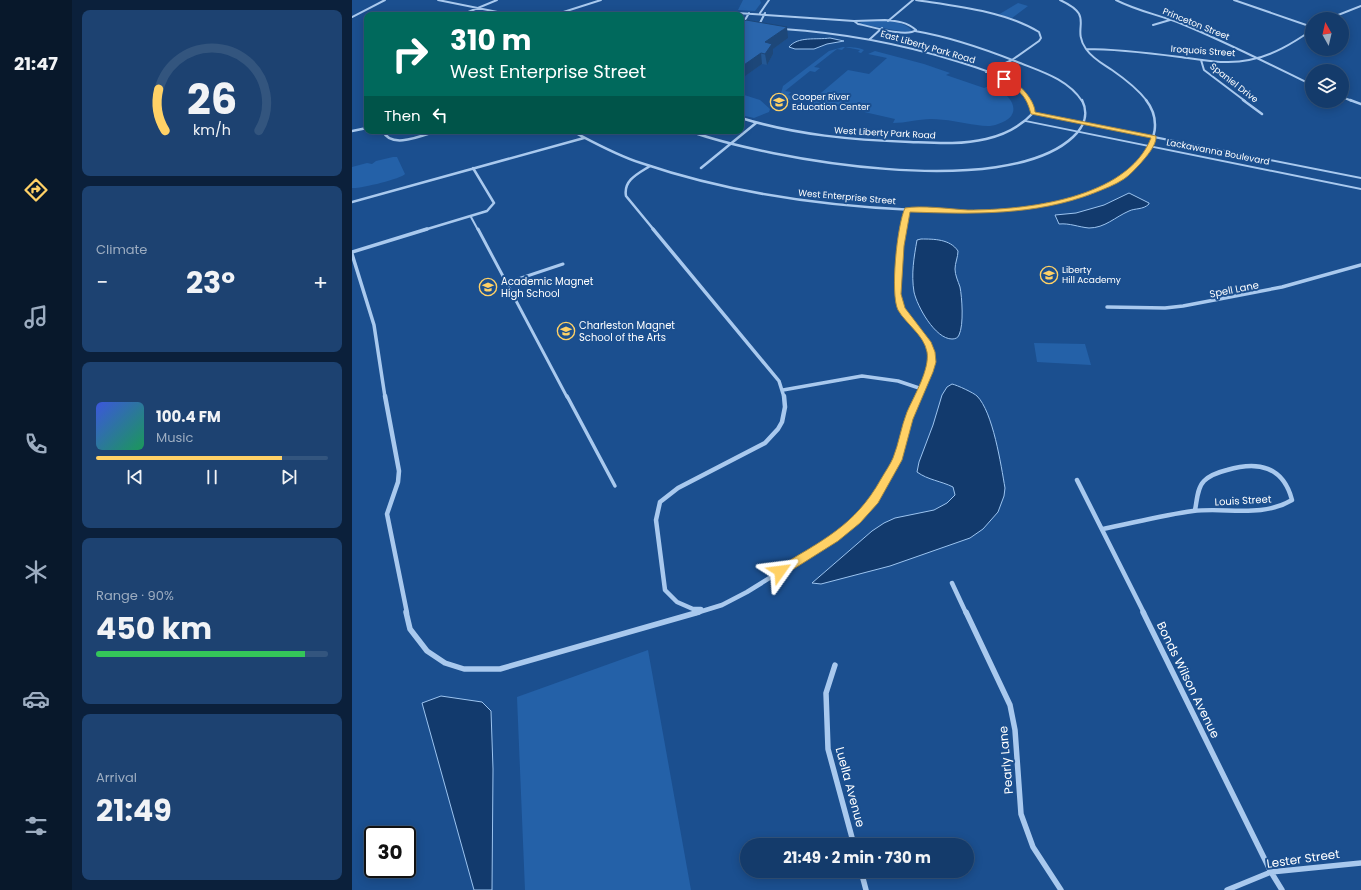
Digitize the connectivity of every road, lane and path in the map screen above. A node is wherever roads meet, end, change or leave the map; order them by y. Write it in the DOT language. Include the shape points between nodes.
graph roads {
  1 [pos="385,0"];
  2 [pos="438,0"];
  3 [pos="497,0"];
  4 [pos="601,0"];
  5 [pos="769,0"];
  6 [pos="913,0"];
  7 [pos="916,0"];
  8 [pos="1060,0"];
  9 [pos="1116,0"];
  10 [pos="1234,0"];
  11 [pos="1361,6"];
  12 [pos="478,8"];
  13 [pos="468,12"];
  14 [pos="498,12"];
  15 [pos="563,12"];
  16 [pos="1346,12"];
  17 [pos="744,13"];
  18 [pos="749,13"];
  19 [pos="760,13"];
  20 [pos="765,13"];
  21 [pos="352,17"];
  22 [pos="1170,20"];
  23 [pos="854,21"];
  24 [pos="888,21"];
  25 [pos="744,22"];
  26 [pos="1153,24"];
  27 [pos="1305,25"];
  28 [pos="752,28"];
  29 [pos="758,28"];
  30 [pos="764,28"];
  31 [pos="882,28"];
  32 [pos="776,29"];
  33 [pos="915,31"];
  34 [pos="1305,34"];
  35 [pos="870,39"];
  36 [pos="1086,49"];
  37 [pos="1258,58"];
  38 [pos="1012,60"];
  39 [pos="1201,60"];
  40 [pos="986,72"];
  41 [pos="1305,82"];
  42 [pos="1349,100"];
  43 [pos="1361,104"];
  44 [pos="1033,113"];
  45 [pos="1262,114"];
  46 [pos="744,119"];
  47 [pos="1026,121"];
  48 [pos="756,123"];
  49 [pos="1084,123"];
  50 [pos="364,129"];
  51 [pos="352,131"];
  52 [pos="1078,132"];
  53 [pos="744,133"];
  54 [pos="383,134"];
  55 [pos="426,134"];
  56 [pos="578,134"];
  57 [pos="700,134"];
  58 [pos="743,134"];
  59 [pos="1154,137"];
  60 [pos="585,138"];
  61 [pos="732,143"];
  62 [pos="1151,147"];
  63 [pos="650,166"];
  64 [pos="473,168"];
  65 [pos="701,168"];
  66 [pos="1361,178"];
  67 [pos="1361,189"];
  68 [pos="352,202"];
  69 [pos="907,210"];
  70 [pos="471,217"];
  71 [pos="352,253"];
  72 [pos="564,264"];
  73 [pos="1361,264"];
  74 [pos="506,283"];
  75 [pos="1107,307"];
  76 [pos="922,389"];
  77 [pos="783,390"];
  78 [pos="1077,480"];
  79 [pos="615,486"];
  80 [pos="1195,510"];
  81 [pos="1104,529"];
  82 [pos="952,583"];
  83 [pos="705,609"];
  84 [pos="834,665"];
  85 [pos="852,838"];
  86 [pos="1361,863"];
  87 [pos="1271,872"];
  88 [pos="863,878"];
  89 [pos="866,890"];
  90 [pos="1061,890"];
  91 [pos="1227,890"];
  92 [pos="1282,890"];
  1 -- 21 [label="street"];
  2 -- 12 [label="street"];
  3 -- 12 [label="street"];
  4 -- 15 [label="street"];
  5 -- 19 [label="street"];
  6 -- 24 [label="street"];
  7 -- 38 [label="street" via="999,17 1035,29 1040,34 1039,41"];
  8 -- 36 [label="street" via="1080,14 1080,33"];
  9 -- 22 [label="street, Princeton Street"];
  10 -- 27 [label="street"];
  11 -- 16 [label="street"];
  12 -- 13 [label="street"];
  12 -- 14 [label="street"];
  17 -- 18 [label="street"];
  18 -- 19 [label="street"];
  18 -- 25 [label="street"];
  19 -- 20 [label="street"];
  20 -- 23 [label="street"];
  20 -- 29 [label="street"];
  22 -- 26 [label="street"];
  22 -- 37 [label="street, Princeton Street"];
  23 -- 24 [label="street"];
  23 -- 31 [label="street"];
  24 -- 33 [label="street" via="909,24"];
  28 -- 29 [label="street"];
  29 -- 30 [label="street"];
  31 -- 33 [label="street" via="903,33"];
  31 -- 35 [label="street"];
  32 -- 35 [label="street, East Liberty Park Road"];
  33 -- 38 [label="street" via="977,47"];
  34 -- 37 [label="street, Iroquois Street" via="1297,41"];
  35 -- 40 [label="street, East Liberty Park Road" via="947,58"];
  36 -- 39 [label="street, Iroquois Street" via="1108,49"];
  36 -- 59 [label="street, West Enterprise Street" via="1094,58 1119,74 1142,94 1155,117"];
  37 -- 39 [label="street, Iroquois Street" via="1235,61"];
  37 -- 41 [label="street, Princeton Street"];
  38 -- 40 [label="street"];
  38 -- 49 [label="street" via="1048,74 1069,86 1083,100 1086,108"];
  39 -- 45 [label="street, Spaniel Drive" via="1204,70"];
  40 -- 44 [label="street, East Liberty Park Road" via="1015,86 1029,99"];
  42 -- 43 [label="street"];
  44 -- 47 [label="street"];
  44 -- 49 [label="street, Lackawanna Boulevard"];
  46 -- 48 [label="street, West Liberty Park Road"];
  47 -- 48 [label="street, West Liberty Park Road" via="997,136 957,143 860,140 795,132"];
  47 -- 52 [label="street, Lackawanna Boulevard"];
  48 -- 53 [label="street"];
  49 -- 52 [label="street"];
  49 -- 59 [label="street, Lackawanna Boulevard"];
  50 -- 51 [label="street"];
  52 -- 61 [label="street" via="1070,141 1036,158 999,166 956,170 896,170 823,163"];
  52 -- 62 [label="street, Lackawanna Boulevard"];
  54 -- 55 [label="street" via="387,139 394,140"];
  56 -- 60 [label="street, West Enterprise Street"];
  57 -- 61 [label="street"];
  58 -- 61 [label="street"];
  59 -- 62 [label="street, West Enterprise Street"];
  59 -- 66 [label="street, Lackawanna Boulevard"];
  60 -- 63 [label="street, West Enterprise Street" via="612,152"];
  60 -- 64 [label="street"];
  61 -- 65 [label="street"];
  62 -- 67 [label="street, Lackawanna Boulevard"];
  62 -- 69 [label="street, West Enterprise Street" via="1122,177 1096,190 1058,202 1018,209 970,212"];
  63 -- 69 [label="street, West Enterprise Street" via="689,178 782,198 864,208"];
  63 -- 77 [label="street" via="626,185 626,196 779,381"];
  64 -- 68 [label="street"];
  64 -- 70 [label="street" via="494,203 492,207"];
  69 -- 76 [label="street" via="900,246 898,294 901,309 928,342 931,352 932,362"];
  70 -- 71 [label="street"];
  70 -- 74 [label="street"];
  71 -- 83 [label="street" via="374,325 399,471 387,514 388,523 410,629 427,651 445,663 464,668 500,669"];
  72 -- 74 [label="street"];
  73 -- 75 [label="street, Spell Lane" via="1282,287 1190,305 1165,308"];
  74 -- 79 [label="street"];
  76 -- 77 [label="street" via="898,381 862,376"];
  76 -- 83 [label="street" via="909,419 897,460 874,500 857,520 828,542 739,596 722,605"];
  77 -- 83 [label="street" via="786,410 782,423 774,435 765,443 678,488 660,502 656,520 665,590 677,602 693,609"];
  78 -- 81 [label="street, Bonds Wilson Avenue"];
  80 -- 80 [label="street, Louis Street" via="1236,511 1274,508 1286,505 1292,500 1291,492 1279,474 1266,467 1252,465 1232,468 1204,481"];
  80 -- 81 [label="street, Louis Street"];
  81 -- 87 [label="street, Bonds Wilson Avenue"];
  82 -- 90 [label="street, Pearly Lane" via="1010,706 1016,730 1021,814 1033,847"];
  84 -- 85 [label="street, Luella Avenue" via="826,693 828,749"];
  86 -- 87 [label="street, Lester Street"];
  87 -- 91 [label="street, Lester Street"];
  87 -- 92 [label="street, Bonds Wilson Avenue"];
  88 -- 89 [label="street"];
}
